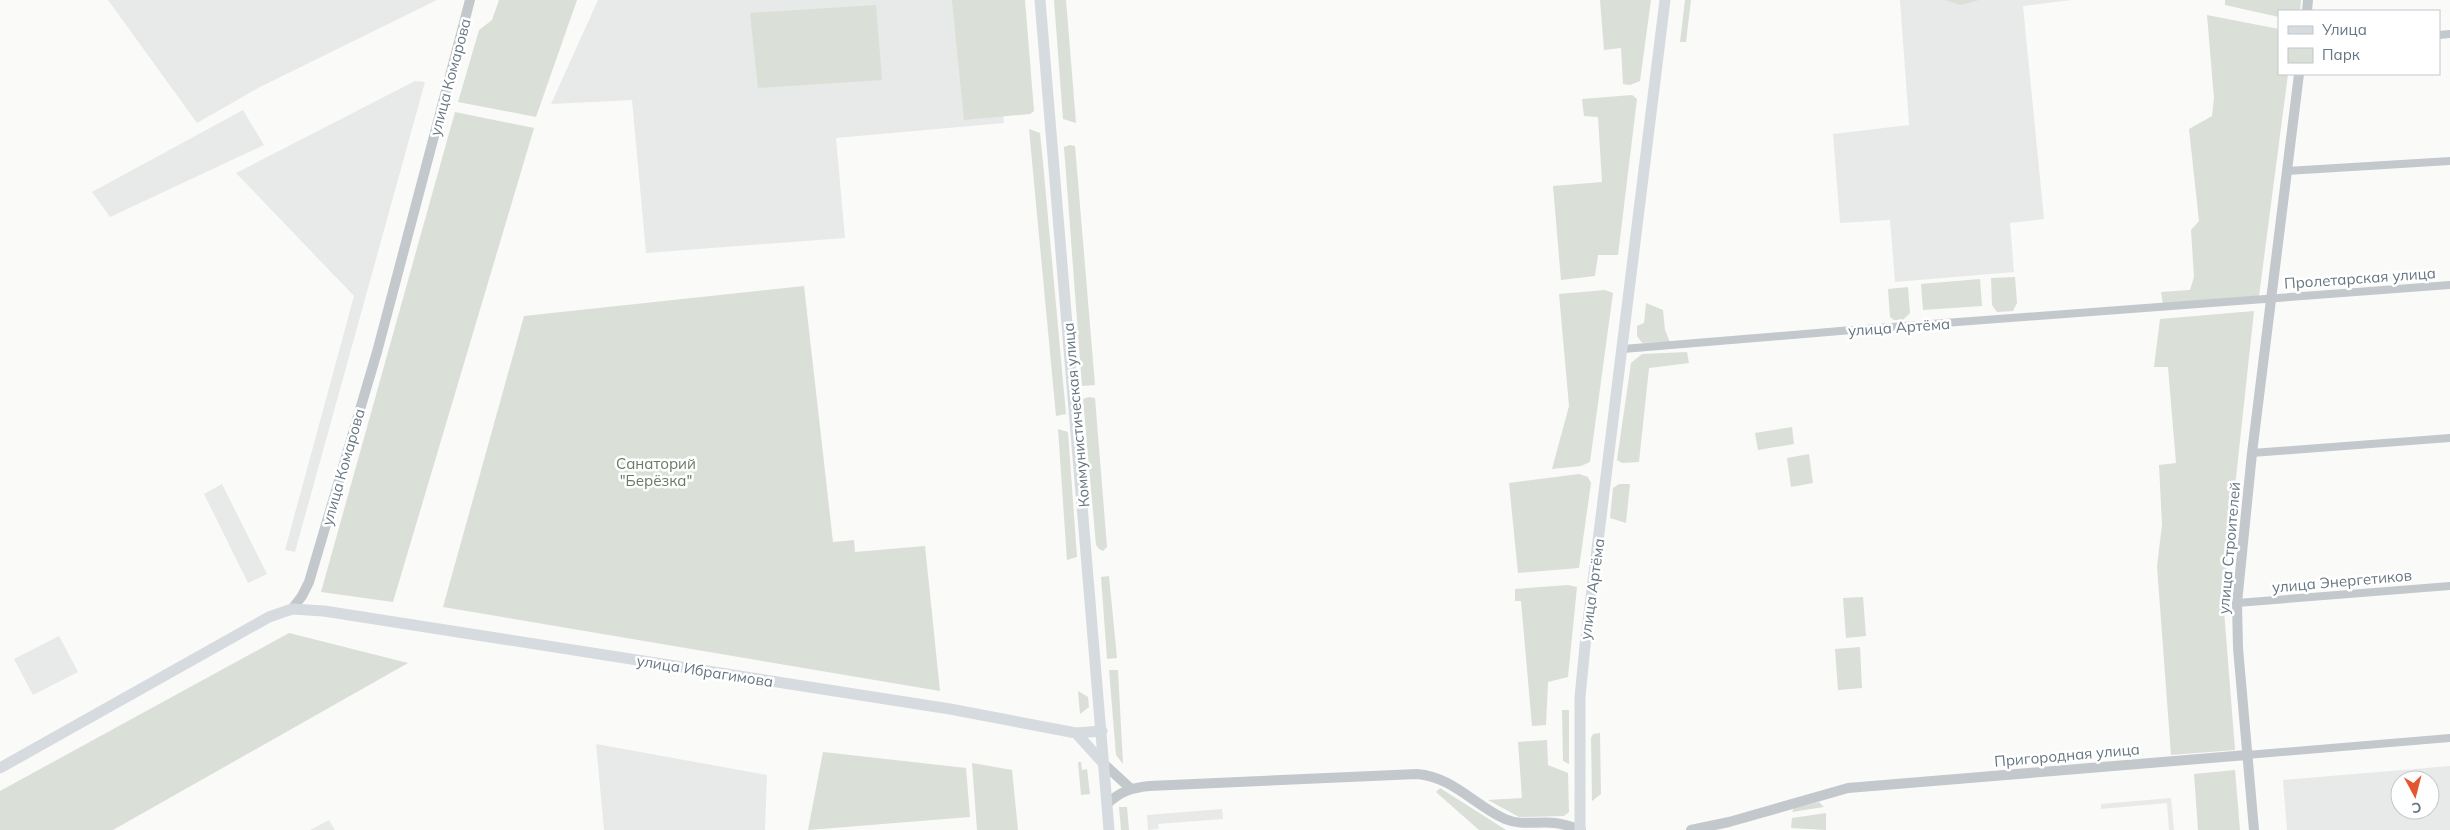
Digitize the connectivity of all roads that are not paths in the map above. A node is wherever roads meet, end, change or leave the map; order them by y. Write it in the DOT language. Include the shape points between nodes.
graph roads {
  1 [pos="470,0"];
  2 [pos="1040,0"];
  3 [pos="1665,0"];
  4 [pos="2299,75"];
  5 [pos="2450,161"];
  6 [pos="2287,171"];
  7 [pos="2450,285"];
  8 [pos="2272,299"];
  9 [pos="1623,349"];
  10 [pos="2450,438"];
  11 [pos="2252,453"];
  12 [pos="2450,586"];
  13 [pos="2237,603"];
  14 [pos="292,608"];
  15 [pos="1102,731"];
  16 [pos="1076,733"];
  17 [pos="2450,738"];
  18 [pos="2247,755"];
  19 [pos="1104,764"];
  20 [pos="0,768"];
  21 [pos="1130,788"];
  22 [pos="1107,804"];
  23 [pos="1109,830"];
  24 [pos="1581,830"];
  25 [pos="1691,830"];
  26 [pos="2254,830"];
  1 -- 14 [label="street, улица Комарова" via="377,352 309,582"];
  2 -- 15 [label="main road, Коммунистическая улица"];
  3 -- 9 [label="main road, улица Артёма"];
  4 -- 6 [label="street, улица Строителей"];
  5 -- 6 [label="street"];
  6 -- 8 [label="street, улица Строителей"];
  7 -- 8 [label="street, Пролетарская улица"];
  8 -- 9 [label="street, улица Артёма"];
  8 -- 11 [label="street, улица Строителей"];
  9 -- 24 [label="main road, улица Артёма" via="1581,688"];
  10 -- 11 [label="street"];
  11 -- 13 [label="street, улица Строителей"];
  12 -- 13 [label="street, улица Энергетиков"];
  13 -- 18 [label="street, улица Строителей"];
  14 -- 16 [label="main road, улица Ибрагимова" via="950,709"];
  14 -- 20 [label="main road" via="269,617"];
  15 -- 16 [label="main road, улица Ибрагимова"];
  15 -- 19 [label="main road, Коммунистическая улица"];
  16 -- 19 [label="main road"];
  17 -- 18 [label="street, Пригородная улица"];
  18 -- 25 [label="street, Пригородная улица" via="1848,788"];
  18 -- 26 [label="street, улица Строителей"];
  19 -- 21 [label="street"];
  19 -- 22 [label="main road, Коммунистическая улица"];
  21 -- 22 [label="street"];
  21 -- 24 [label="street" via="1432,776 1505,819 1520,823 1555,823"];
  22 -- 23 [label="main road, Коммунистическая улица"];
}
